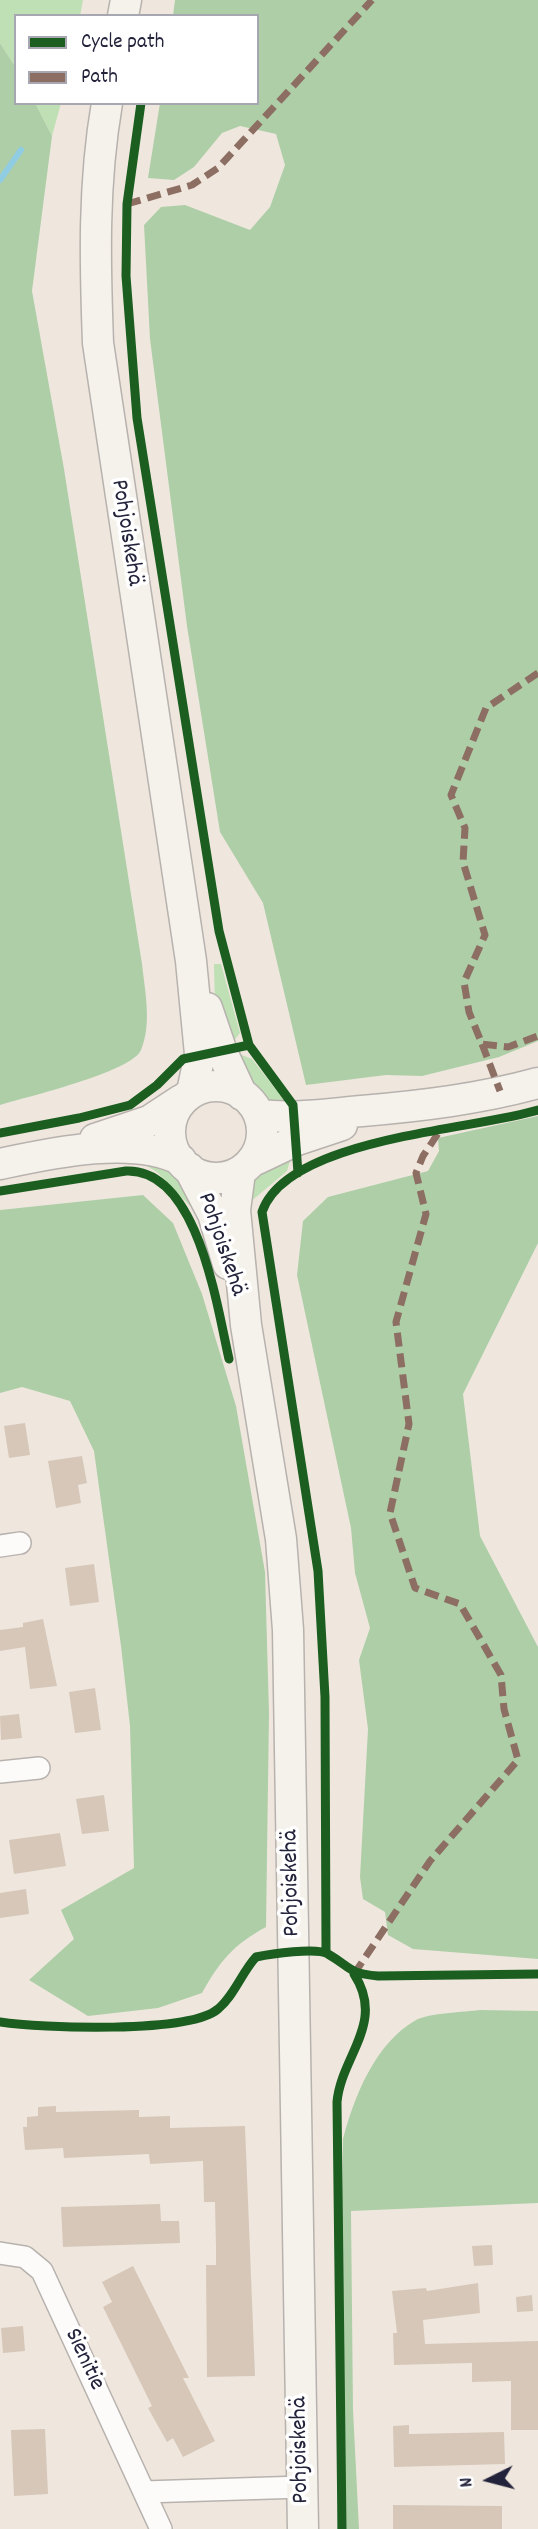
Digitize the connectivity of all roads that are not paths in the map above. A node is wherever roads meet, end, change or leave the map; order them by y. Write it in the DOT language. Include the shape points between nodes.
graph roads {
  1 [pos="107,105"];
  2 [pos="191,961"];
  3 [pos="538,1083"];
  4 [pos="186,1096"];
  5 [pos="251,1105"];
  6 [pos="388,1110"];
  7 [pos="55,1153"];
  8 [pos="0,1164"];
  9 [pos="185,1164"];
  10 [pos="247,1166"];
  11 [pos="246,1325"];
  12 [pos="39,1769"];
  13 [pos="0,1772"];
  14 [pos="0,2253"];
  15 [pos="302,2487"];
  16 [pos="144,2492"];
  17 [pos="162,2529"];
  18 [pos="303,2529"];
  1 -- 2 [label="main road, Pohjoiskehä" via="94,239 97,343"];
  2 -- 4 [label="main road, Pohjoiskehä" via="200,1054"];
  2 -- 5 [label="main road, Pohjoiskehä" via="222,1052"];
  3 -- 6 [label="main road" via="475,1098"];
  4 -- 5 [label="main road" via="211,1084 227,1086"];
  4 -- 7 [label="main road" via="149,1121"];
  4 -- 9 [label="main road" via="173,1113 169,1133 171,1149"];
  5 -- 6 [label="main road" via="295,1117"];
  5 -- 10 [label="main road" via="262,1129"];
  6 -- 10 [label="main road" via="297,1140"];
  7 -- 8 [label="main road"];
  7 -- 9 [label="main road" via="136,1148 165,1152"];
  9 -- 10 [label="main road" via="210,1178 225,1178"];
  9 -- 11 [label="main road, Pohjoiskehä" via="213,1214"];
  10 -- 11 [label="main road, Pohjoiskehä" via="235,1210"];
  11 -- 15 [label="main road, Pohjoiskehä" via="281,1539 288,1630"];
  12 -- 13 [label="street"];
  14 -- 16 [label="street, Sienitie" via="25,2257 42,2272"];
  15 -- 16 [label="street"];
  15 -- 18 [label="main road, Pohjoiskehä"];
  16 -- 17 [label="street, Sienitie"];
}
